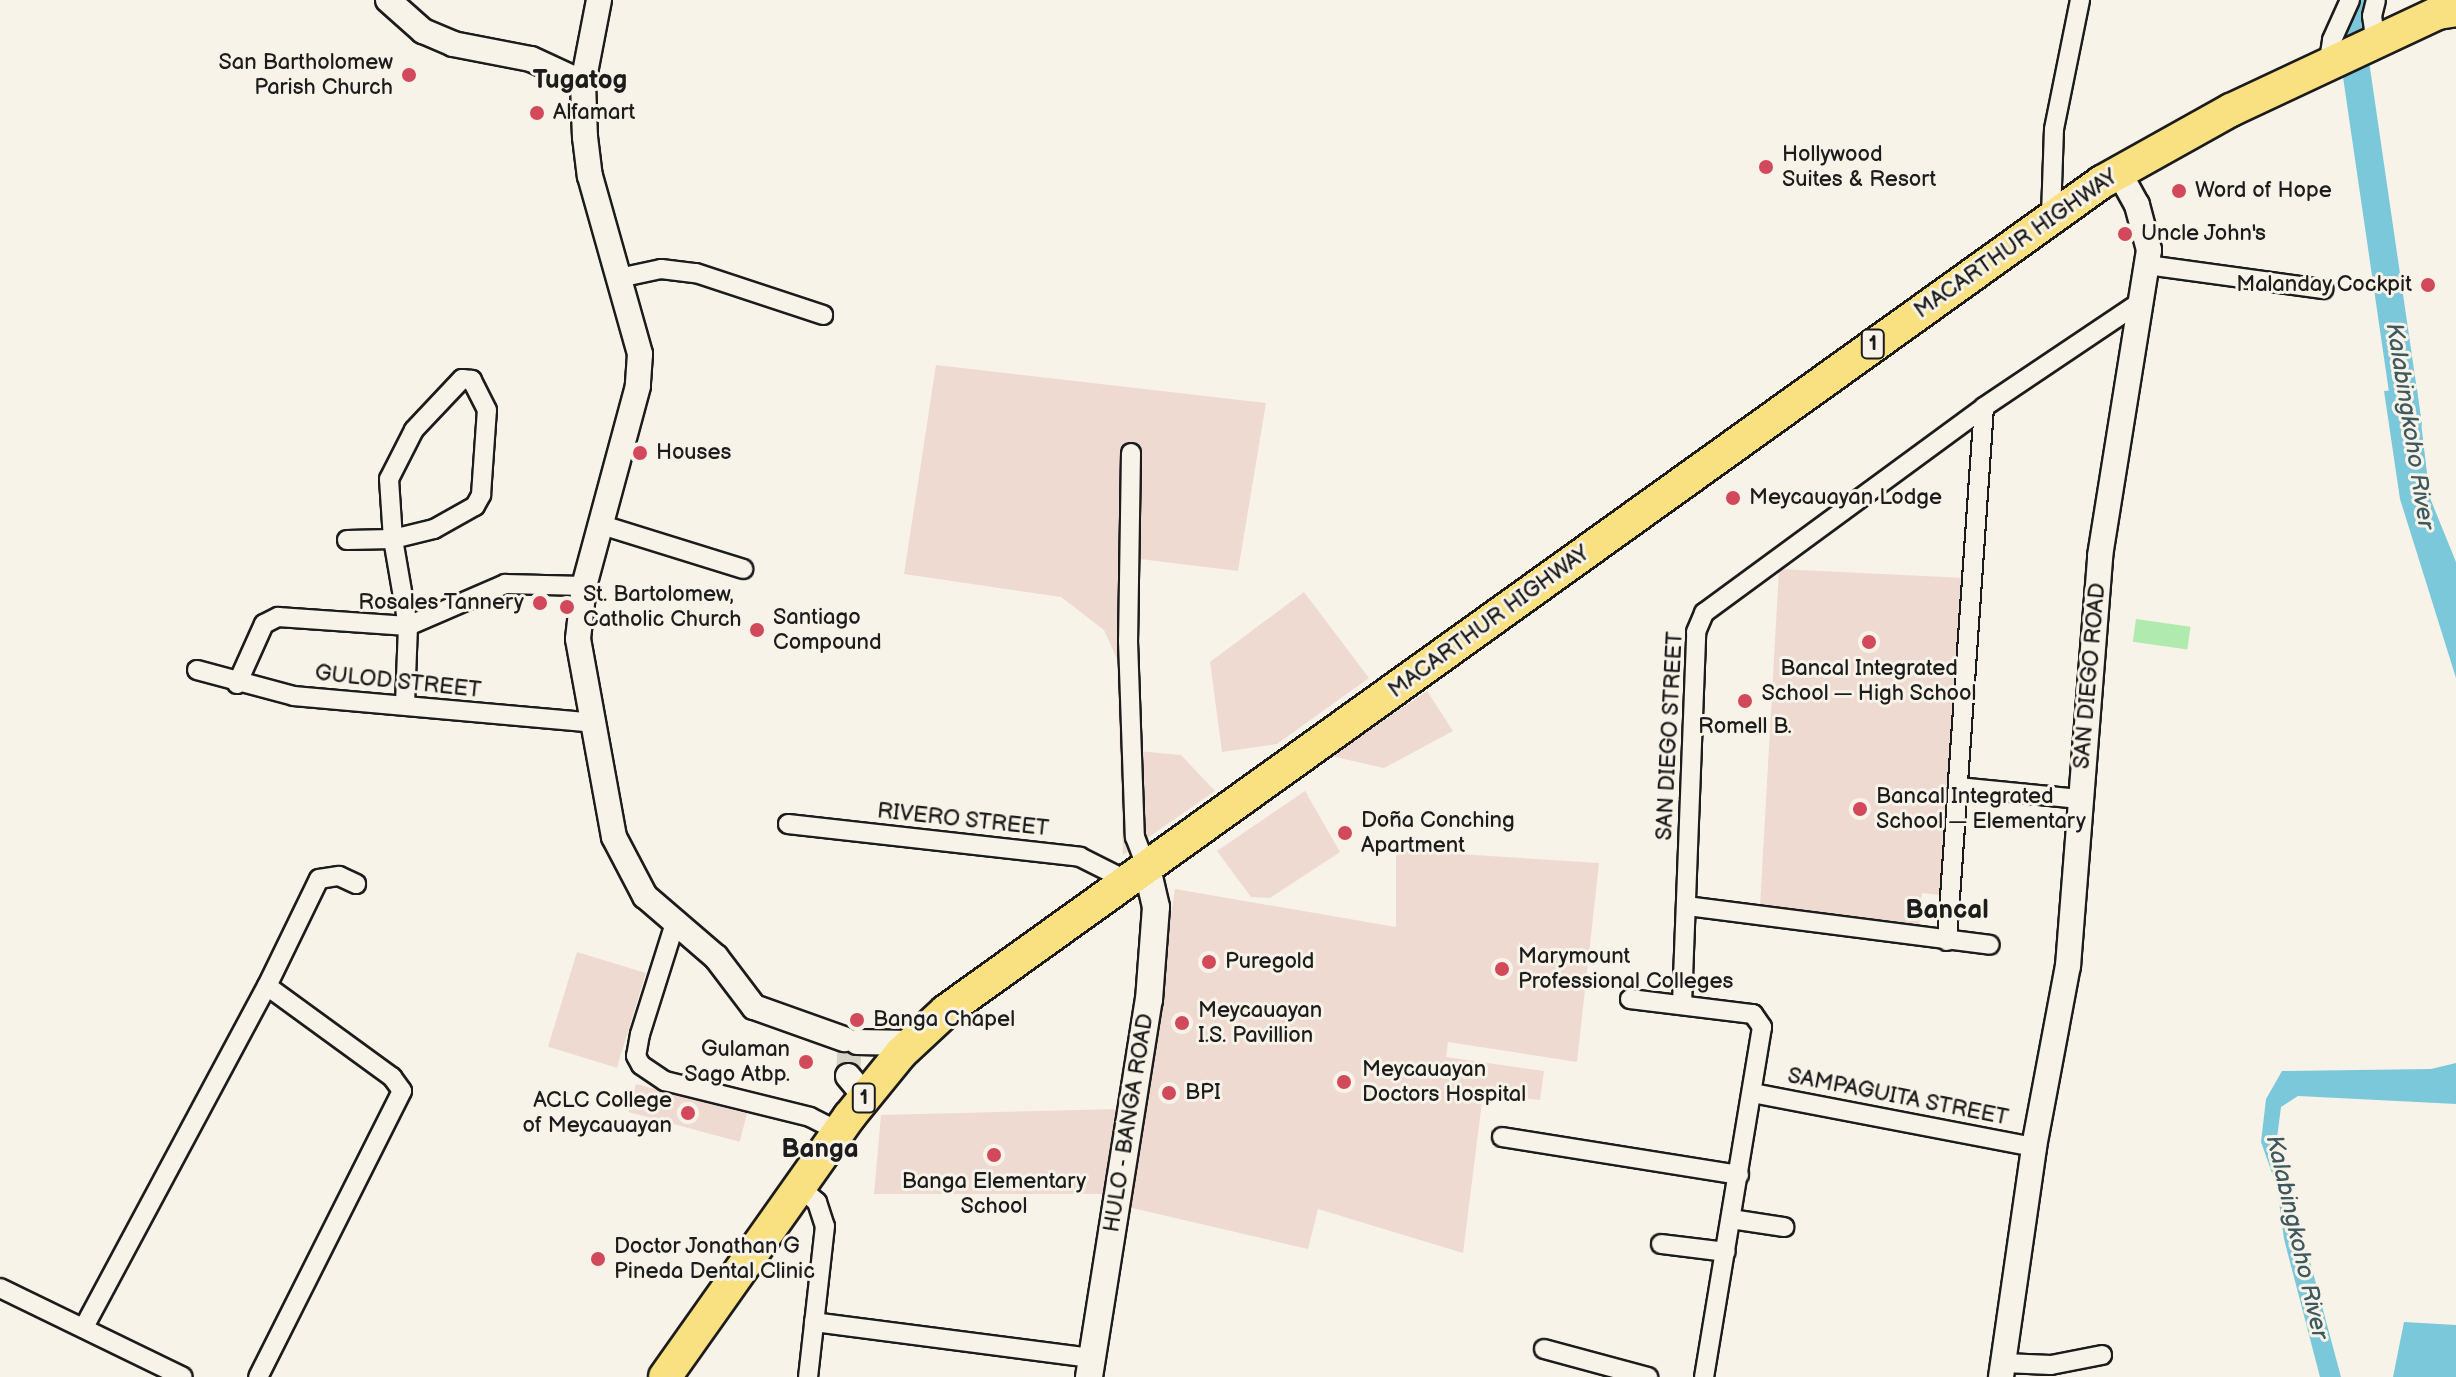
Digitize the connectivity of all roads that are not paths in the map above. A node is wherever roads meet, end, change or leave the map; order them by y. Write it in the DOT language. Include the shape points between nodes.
graph roads {
  1 [pos="388,0"];
  2 [pos="599,0"];
  3 [pos="2080,0"];
  4 [pos="2350,0"];
  5 [pos="2376,0"];
  6 [pos="2448,8"];
  7 [pos="2353,55"];
  8 [pos="583,83"];
  9 [pos="2118,171"];
  10 [pos="2051,215"];
  11 [pos="2147,265"];
  12 [pos="619,278"];
  13 [pos="2323,289"];
  14 [pos="2143,300"];
  15 [pos="823,315"];
  16 [pos="1984,407"];
  17 [pos="1131,453"];
  18 [pos="602,525"];
  19 [pos="393,539"];
  20 [pos="347,540"];
  21 [pos="743,569"];
  22 [pos="584,586"];
  23 [pos="408,626"];
  24 [pos="197,670"];
  25 [pos="237,684"];
  26 [pos="405,705"];
  27 [pos="596,723"];
  28 [pos="1959,787"];
  29 [pos="2080,799"];
  30 [pos="788,824"];
  31 [pos="1137,875"];
  32 [pos="356,884"];
  33 [pos="1687,906"];
  34 [pos="676,920"];
  35 [pos="1947,941"];
  36 [pos="1990,945"];
  37 [pos="267,986"];
  38 [pos="1630,999"];
  39 [pos="1682,1004"];
  40 [pos="912,1043"];
  41 [pos="1753,1093"];
  42 [pos="838,1131"];
  43 [pos="1502,1137"];
  44 [pos="2034,1147"];
  45 [pos="1739,1175"];
  46 [pos="798,1186"];
  47 [pos="1731,1219"];
  48 [pos="1784,1227"];
  49 [pos="1661,1244"];
  50 [pos="1726,1252"];
  51 [pos="0,1288"];
  52 [pos="814,1322"];
  53 [pos="84,1327"];
  54 [pos="1544,1349"];
  55 [pos="2102,1355"];
  56 [pos="1090,1368"];
  57 [pos="2002,1370"];
  58 [pos="183,1377"];
  59 [pos="258,1377"];
  60 [pos="665,1377"];
  61 [pos="808,1377"];
  62 [pos="1648,1377"];
  63 [pos="1704,1377"];
  1 -- 8 [label="street" via="423,31 453,44 531,59"];
  2 -- 8 [label="street"];
  3 -- 10 [label="street" via="2054,129"];
  4 -- 7 [label="street" via="2332,40"];
  5 -- 7 [label="street"];
  6 -- 7 [label="highway, MACARTHUR HIGHWAY / 1"];
  7 -- 9 [label="highway, MACARTHUR HIGHWAY / 1" via="2231,110"];
  8 -- 12 [label="street" via="590,176"];
  9 -- 10 [label="highway, MACARTHUR HIGHWAY / 1"];
  9 -- 11 [label="street, SAN DIEGO ROAD" via="2137,205 2149,250"];
  10 -- 31 [label="highway, MACARTHUR HIGHWAY / 1"];
  11 -- 13 [label="street"];
  11 -- 14 [label="street, SAN DIEGO ROAD"];
  12 -- 15 [label="street" via="661,269 696,273"];
  12 -- 18 [label="street" via="640,368"];
  14 -- 16 [label="street, SAN DIEGO STREET"];
  14 -- 29 [label="street, SAN DIEGO ROAD" via="2100,556"];
  16 -- 28 [label="street"];
  16 -- 33 [label="street, SAN DIEGO STREET" via="1704,613 1696,632"];
  17 -- 31 [label="street" via="1128,641"];
  18 -- 21 [label="street"];
  18 -- 22 [label="street"];
  19 -- 19 [label="street" via="393,466 414,430 466,377 483,394 487,410 481,495 451,524"];
  19 -- 20 [label="street"];
  19 -- 23 [label="street"];
  22 -- 23 [label="street" via="505,584"];
  22 -- 27 [label="street" via="578,639"];
  23 -- 25 [label="street" via="269,620 245,658"];
  23 -- 26 [label="street"];
  24 -- 25 [label="street, GULOD STREET"];
  25 -- 26 [label="street, GULOD STREET" via="294,696"];
  26 -- 27 [label="street, GULOD STREET"];
  27 -- 34 [label="street" via="619,854 645,896"];
  28 -- 29 [label="street"];
  28 -- 35 [label="street"];
  29 -- 44 [label="street, SAN DIEGO ROAD" via="2068,966"];
  30 -- 31 [label="street, RIVERO STREET" via="1080,857"];
  31 -- 40 [label="highway, MACARTHUR HIGHWAY / 1" via="946,1011"];
  31 -- 56 [label="main road, HULO - BANGA ROAD" via="1156,907 1149,1000"];
  32 -- 37 [label="street" via="339,876 319,879"];
  33 -- 35 [label="street"];
  33 -- 39 [label="street, SAN DIEGO STREET"];
  34 -- 40 [label="street" via="716,957 754,1007 851,1041"];
  34 -- 42 [label="street" via="640,1034 636,1056 641,1065 665,1081 810,1117"];
  35 -- 36 [label="street"];
  37 -- 53 [label="street"];
  37 -- 59 [label="street" via="392,1077 402,1091"];
  38 -- 39 [label="street"];
  39 -- 41 [label="street" via="1760,1018"];
  40 -- 42 [label="highway, MACARTHUR HIGHWAY / 1" via="857,1086"];
  41 -- 44 [label="street, SAMPAGUITA STREET"];
  41 -- 45 [label="street"];
  42 -- 46 [label="highway, MACARTHUR HIGHWAY / 1"];
  43 -- 45 [label="street"];
  44 -- 57 [label="street, SAN DIEGO ROAD"];
  45 -- 47 [label="street"];
  46 -- 52 [label="street" via="817,1202 825,1226"];
  46 -- 60 [label="highway, MACARTHUR HIGHWAY / 1"];
  47 -- 48 [label="street"];
  47 -- 50 [label="street"];
  49 -- 50 [label="street"];
  50 -- 63 [label="street"];
  51 -- 53 [label="street"];
  52 -- 56 [label="street"];
  52 -- 61 [label="street"];
  53 -- 58 [label="street"];
  54 -- 62 [label="street"];
  55 -- 57 [label="street"];
}
